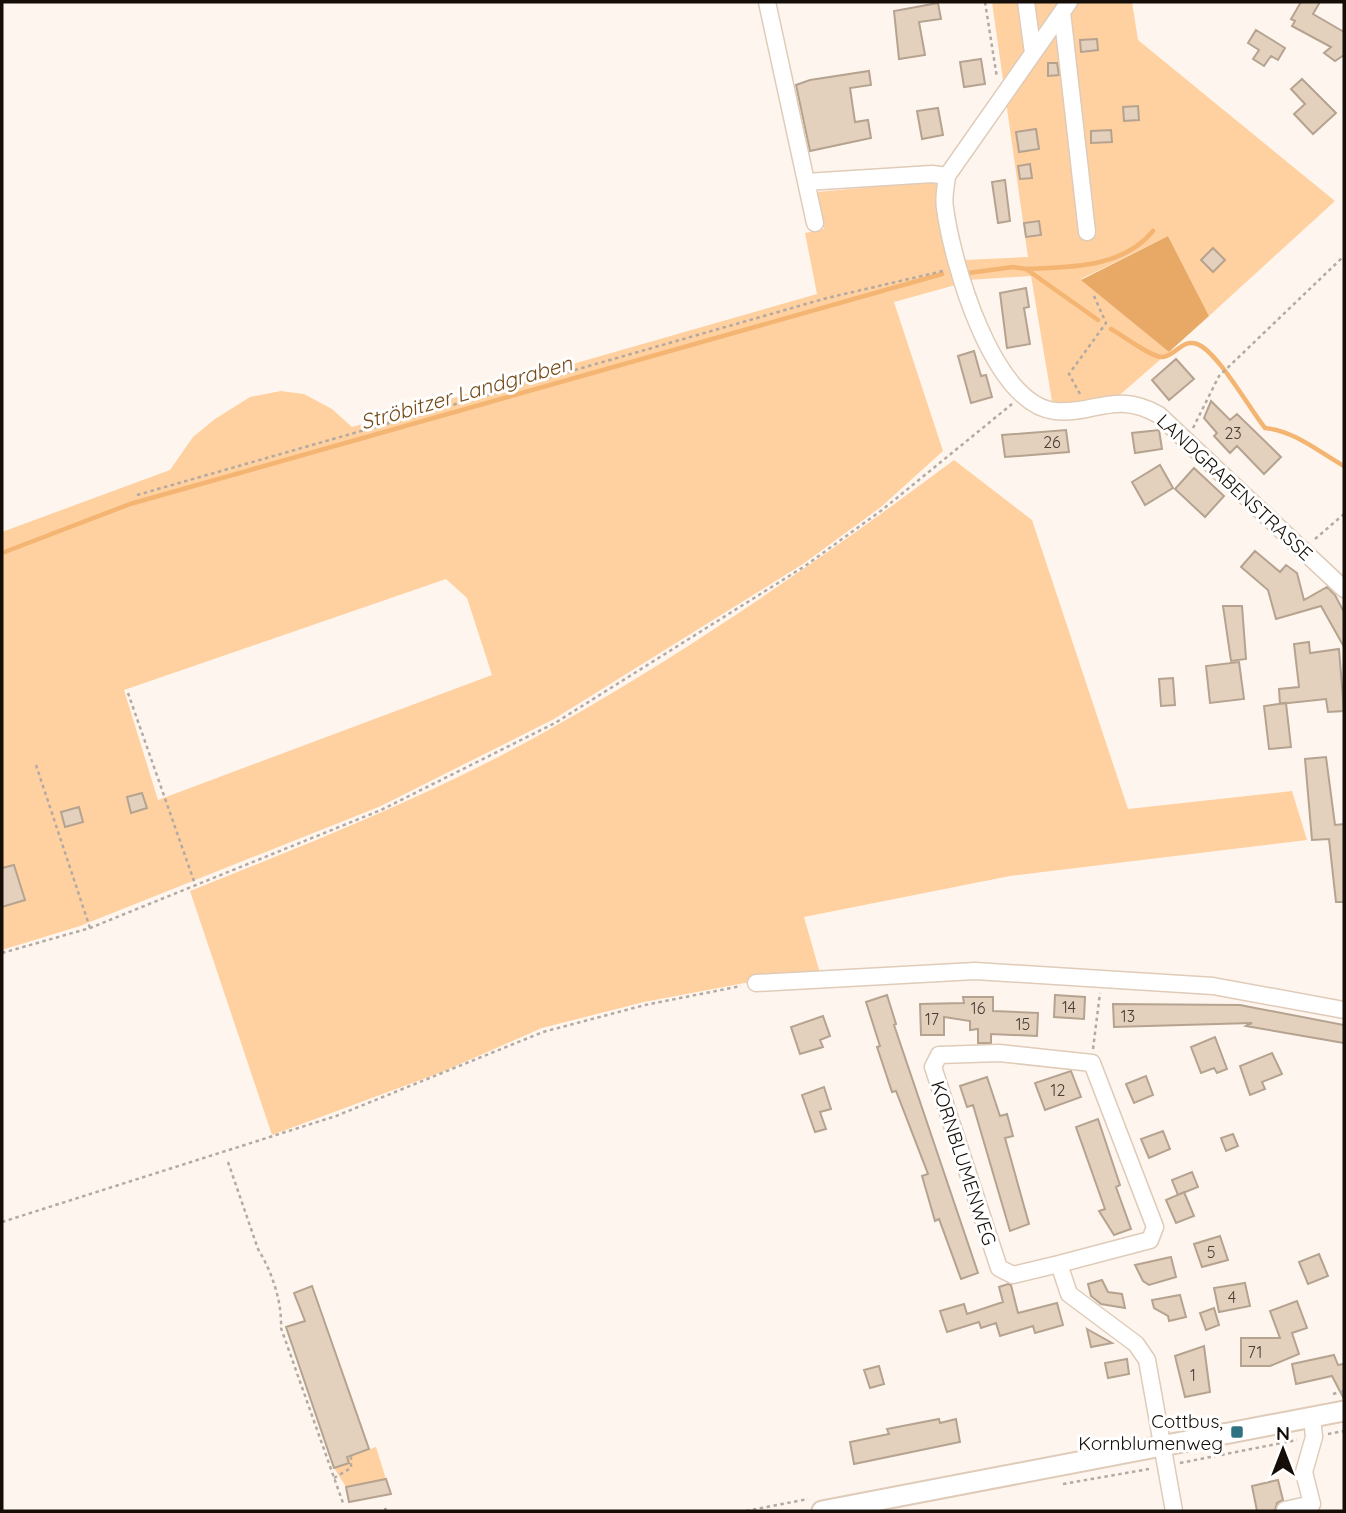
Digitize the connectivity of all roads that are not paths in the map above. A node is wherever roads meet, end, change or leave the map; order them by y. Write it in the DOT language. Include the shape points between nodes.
graph roads {
  1 [pos="767,2"];
  2 [pos="1026,2"];
  3 [pos="1066,7"];
  4 [pos="1033,53"];
  5 [pos="947,176"];
  6 [pos="806,182"];
  7 [pos="815,223"];
  8 [pos="1087,232"];
  9 [pos="1344,589"];
  10 [pos="756,983"];
  11 [pos="1344,1010"];
  12 [pos="1059,1264"];
  13 [pos="1344,1410"];
  14 [pos="1312,1417"];
  15 [pos="1162,1447"];
  16 [pos="1312,1508"];
  17 [pos="1285,1510"];
  18 [pos="822,1511"];
  19 [pos="1174,1511"];
  1 -- 6 [label="street"];
  2 -- 4 [label="street"];
  3 -- 4 [label="street"];
  3 -- 8 [label="street"];
  4 -- 5 [label="street"];
  5 -- 6 [label="street"];
  5 -- 9 [label="street, LANDGRABENSTRASSE" via="944,205 957,267 994,358 1022,396 1053,411 1128,403 1148,409 1188,439"];
  6 -- 7 [label="street"];
  10 -- 11 [label="street" via="975,971 1213,986"];
  12 -- 12 [label="street, KORNBLUMENWEG" via="1013,1275 999,1268 933,1067 939,1055 999,1053 1092,1063 1155,1227 1150,1240"];
  12 -- 15 [label="street" via="1069,1294 1136,1344 1147,1360"];
  13 -- 14 [label="main road"];
  14 -- 15 [label="main road"];
  14 -- 16 [label="street" via="1314,1437 1304,1472"];
  15 -- 18 [label="main road"];
  15 -- 19 [label="street"];
  16 -- 17 [label="street"];
}
